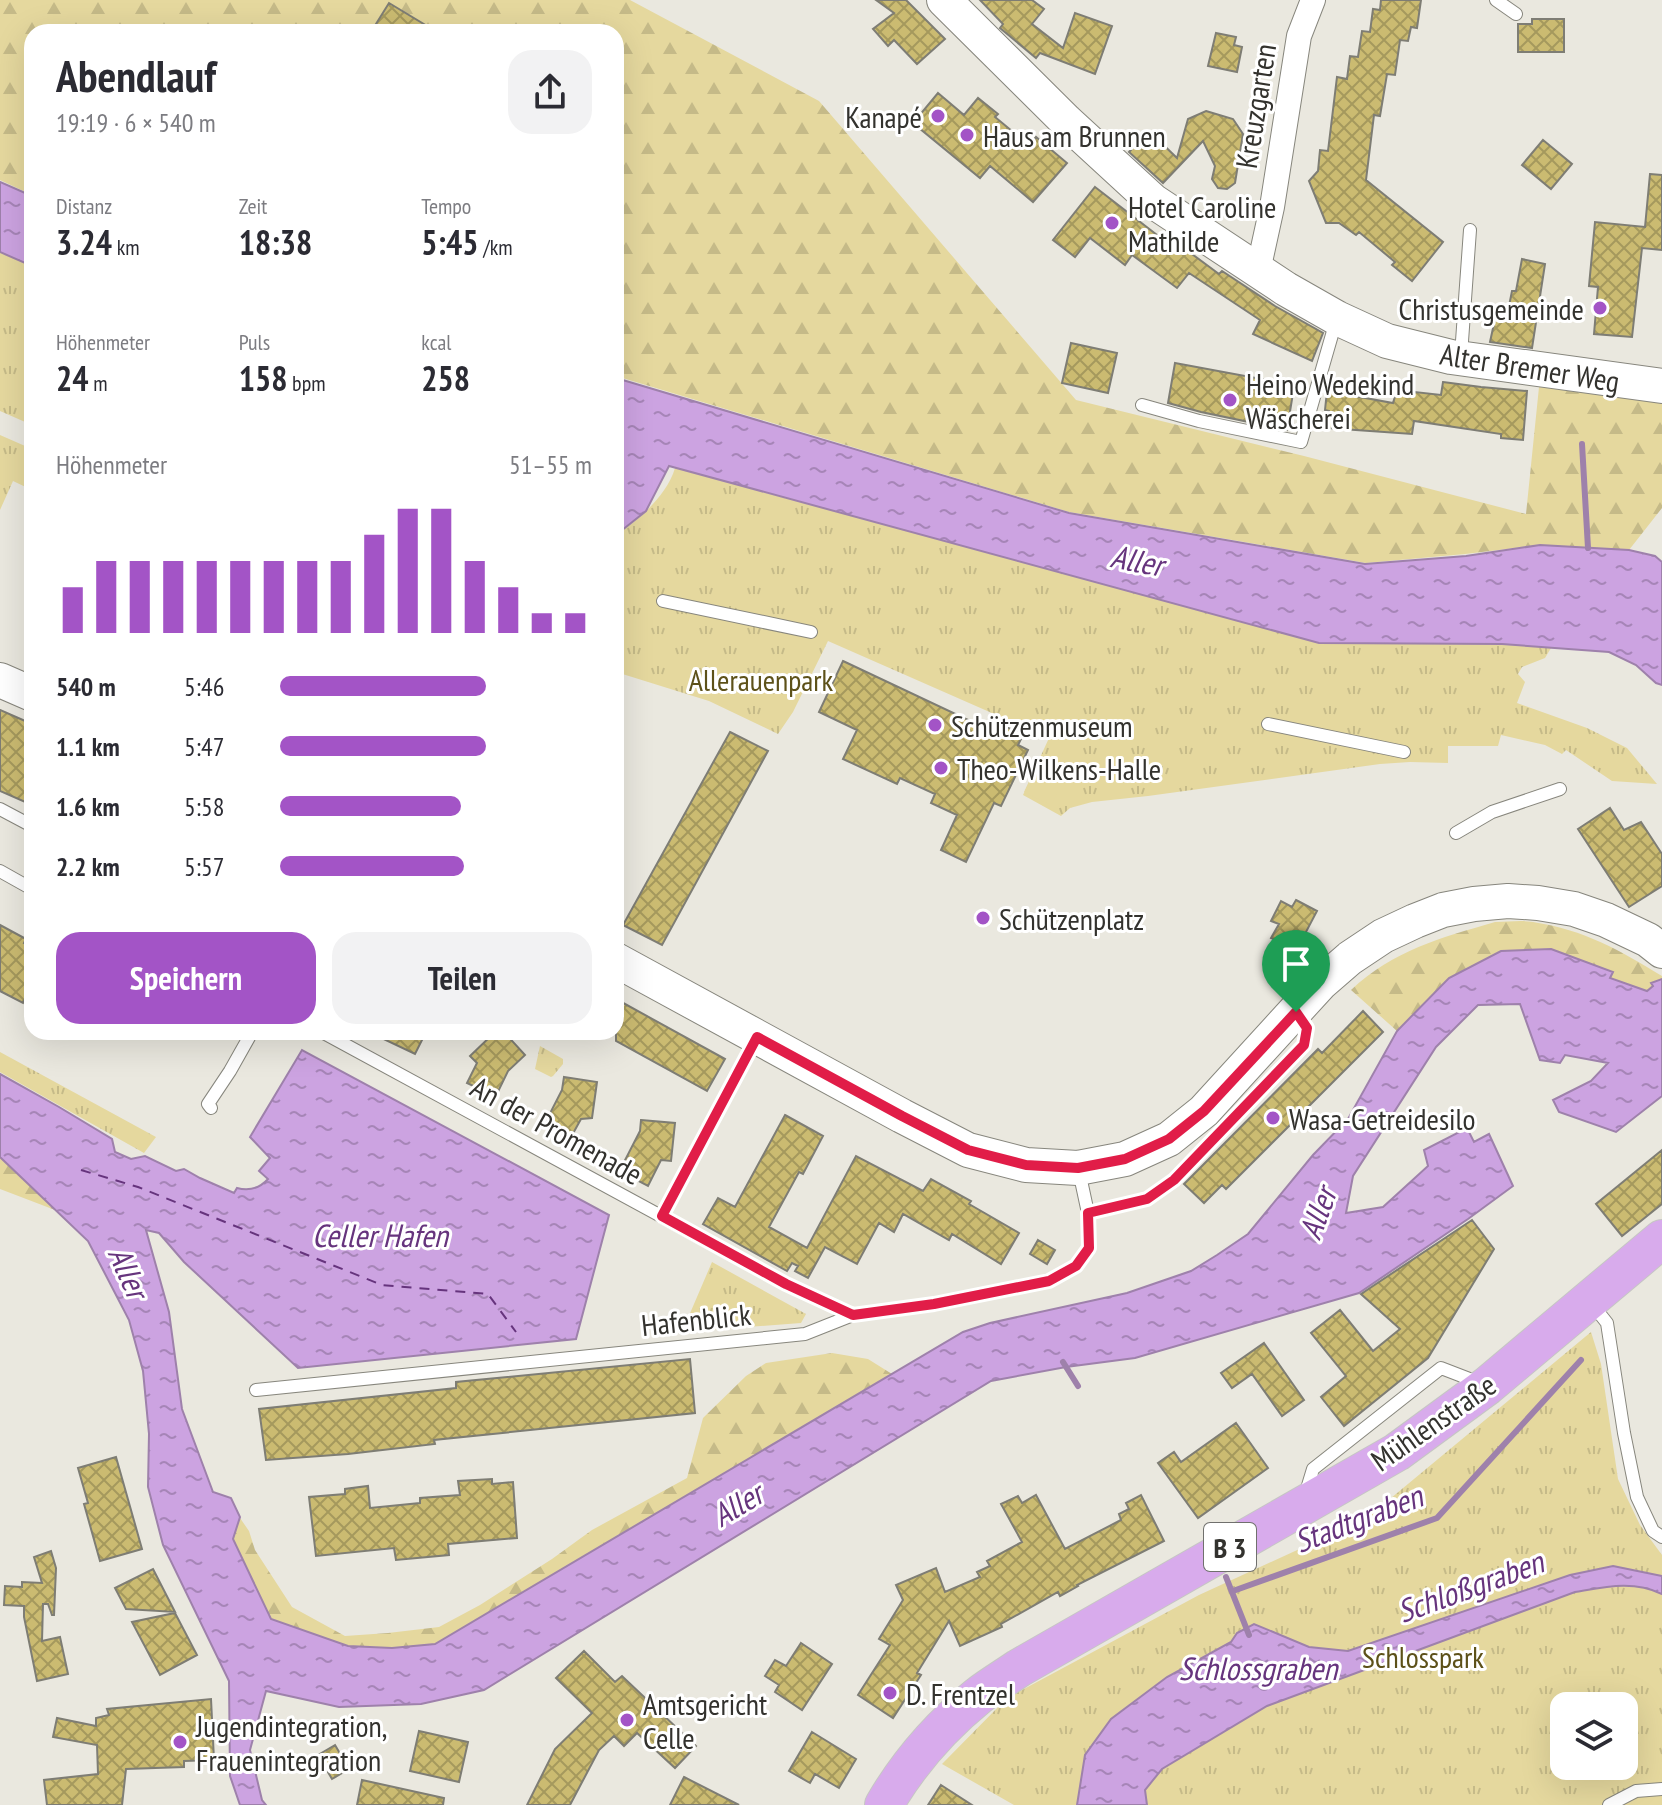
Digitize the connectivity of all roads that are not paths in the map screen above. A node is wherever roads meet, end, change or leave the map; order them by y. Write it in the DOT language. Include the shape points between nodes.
graph roads {
  1 [pos="944,0"];
  2 [pos="1313,0"];
  3 [pos="1496,0"];
  4 [pos="1516,14"];
  5 [pos="1470,230"];
  6 [pos="1258,271"];
  7 [pos="1337,318"];
  8 [pos="1461,359"];
  9 [pos="1662,386"];
  10 [pos="1142,405"];
  11 [pos="663,601"];
  12 [pos="811,632"];
  13 [pos="0,680"];
  14 [pos="24,690"];
  15 [pos="1268,724"];
  16 [pos="1404,752"];
  17 [pos="1560,789"];
  18 [pos="0,809"];
  19 [pos="24,822"];
  20 [pos="1456,833"];
  21 [pos="0,871"];
  22 [pos="24,884"];
  23 [pos="1662,951"];
  24 [pos="624,964"];
  25 [pos="1296,1012"];
  26 [pos="757,1037"];
  27 [pos="247,1040"];
  28 [pos="337,1040"];
  29 [pos="211,1108"];
  30 [pos="1078,1168"];
  31 [pos="1088,1213"];
  32 [pos="662,1216"];
  33 [pos="1662,1239"];
  34 [pos="1590,1301"];
  35 [pos="853,1315"];
  36 [pos="256,1390"];
  37 [pos="1662,1537"];
  38 [pos="1662,1789"];
  39 [pos="884,1805"];
  40 [pos="1609,1805"];
  1 -- 6 [label="street, Alter Bremer Weg" via="1153,201"];
  2 -- 6 [label="street, Kreuzgarten" via="1299,36"];
  3 -- 4 [label="lane"];
  5 -- 8 [label="lane"];
  6 -- 7 [label="street, Alter Bremer Weg"];
  7 -- 8 [label="street, Alter Bremer Weg" via="1387,341"];
  7 -- 10 [label="lane" via="1301,442"];
  8 -- 9 [label="street, Alter Bremer Weg"];
  11 -- 12 [label="lane"];
  13 -- 14 [label="street"];
  15 -- 16 [label="lane"];
  17 -- 20 [label="lane" via="1492,812"];
  18 -- 19 [label="lane"];
  21 -- 22 [label="lane"];
  23 -- 25 [label="street" via="1620,926 1574,909 1508,901 1474,904 1443,910 1383,936 1320,984"];
  24 -- 26 [label="street"];
  25 -- 30 [label="street" via="1204,1111 1169,1139 1125,1159"];
  25 -- 31 [label="lane" via="1307,1028 1304,1045 1174,1180 1147,1199"];
  26 -- 30 [label="street" via="968,1150 1026,1165"];
  26 -- 32 [label="lane"];
  27 -- 29 [label="lane" via="208,1104"];
  28 -- 32 [label="lane, An der Promenade"];
  30 -- 31 [label="lane"];
  31 -- 35 [label="lane, Hafenblick" via="1089,1248 1076,1266 1049,1281"];
  32 -- 35 [label="lane, An der Promenade"];
  33 -- 34 [label="main road, Mühlenstraße / B 3"];
  34 -- 37 [label="lane" via="1607,1323 1637,1497 1653,1531"];
  34 -- 39 [label="main road, Mühlenstraße / B 3" via="1397,1452 978,1696 931,1740"];
  35 -- 36 [label="lane, Hafenblick" via="805,1334"];
  38 -- 40 [label="lane" via="1636,1791"];
}
